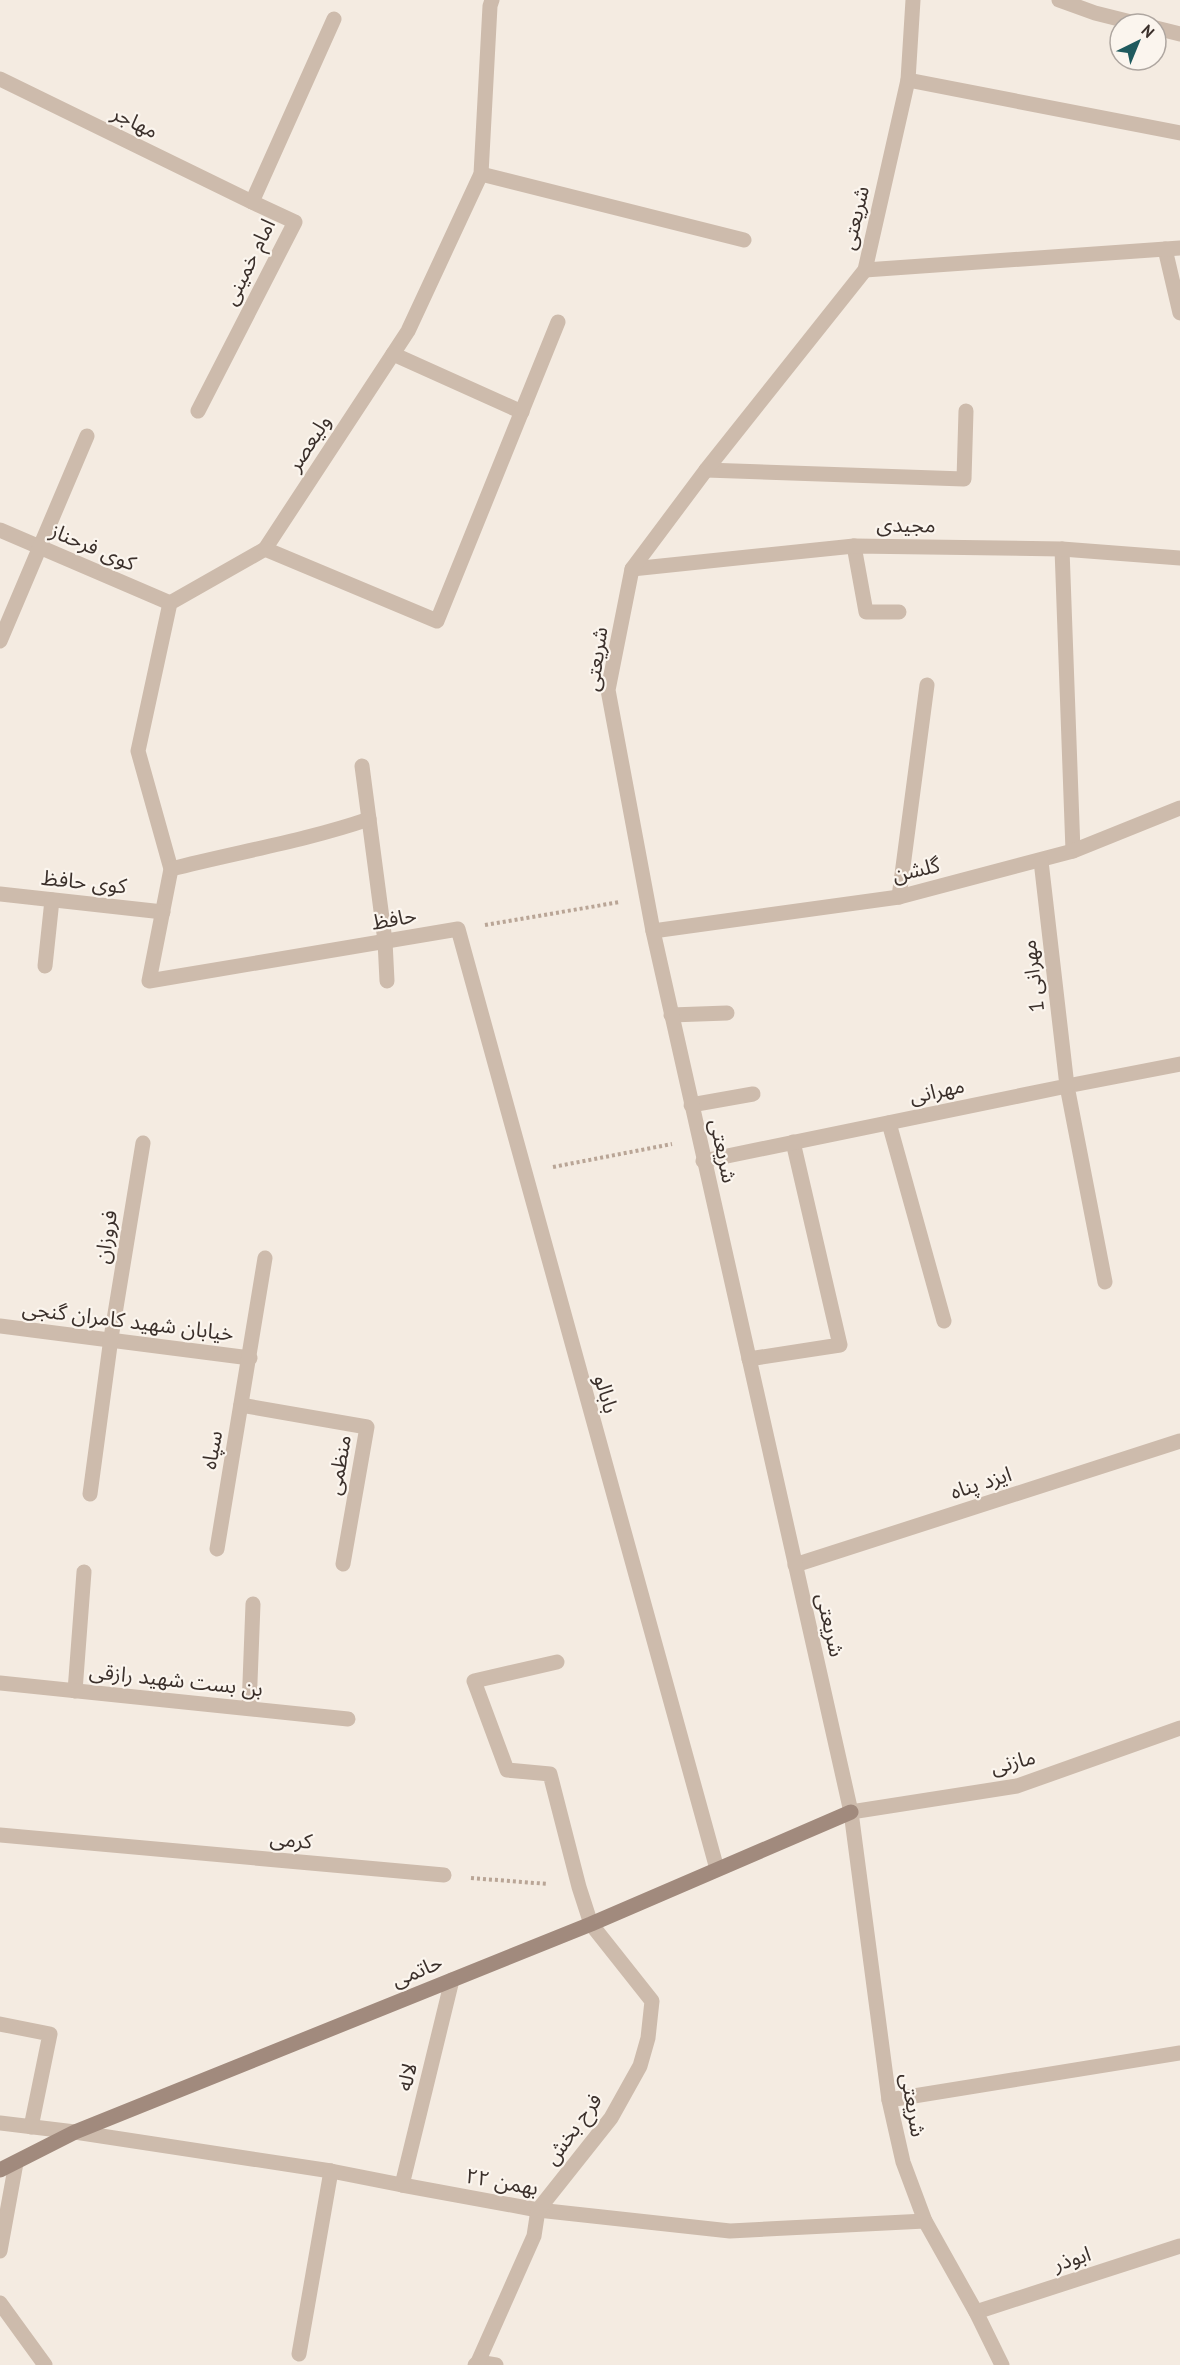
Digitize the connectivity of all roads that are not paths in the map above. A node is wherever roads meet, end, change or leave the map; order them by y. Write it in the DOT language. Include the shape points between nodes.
graph roads {
  1 [pos="492,0"];
  2 [pos="913,0"];
  3 [pos="1059,0"];
  4 [pos="1108,16"];
  5 [pos="334,19"];
  6 [pos="0,79"];
  7 [pos="909,80"];
  8 [pos="1180,134"];
  9 [pos="481,174"];
  10 [pos="252,202"];
  11 [pos="744,240"];
  12 [pos="1173,249"];
  13 [pos="865,270"];
  14 [pos="1180,313"];
  15 [pos="558,322"];
  16 [pos="393,354"];
  17 [pos="198,411"];
  18 [pos="966,411"];
  19 [pos="522,412"];
  20 [pos="87,436"];
  21 [pos="706,470"];
  22 [pos="0,530"];
  23 [pos="854,546"];
  24 [pos="41,547"];
  25 [pos="265,549"];
  26 [pos="1062,549"];
  27 [pos="1180,558"];
  28 [pos="632,569"];
  29 [pos="170,603"];
  30 [pos="899,612"];
  31 [pos="0,641"];
  32 [pos="927,685"];
  33 [pos="362,766"];
  34 [pos="1180,808"];
  35 [pos="369,819"];
  36 [pos="1073,851"];
  37 [pos="1041,861"];
  38 [pos="171,869"];
  39 [pos="0,894"];
  40 [pos="899,897"];
  41 [pos="51,900"];
  42 [pos="164,912"];
  43 [pos="458,929"];
  44 [pos="652,931"];
  45 [pos="385,941"];
  46 [pos="45,966"];
  47 [pos="387,981"];
  48 [pos="727,1013"];
  49 [pos="671,1016"];
  50 [pos="1180,1064"];
  51 [pos="1067,1086"];
  52 [pos="753,1094"];
  53 [pos="691,1105"];
  54 [pos="889,1123"];
  55 [pos="793,1142"];
  56 [pos="143,1143"];
  57 [pos="703,1161"];
  58 [pos="265,1258"];
  59 [pos="1106,1282"];
  60 [pos="944,1320"];
  61 [pos="0,1326"];
  62 [pos="111,1338"];
  63 [pos="250,1358"];
  64 [pos="749,1359"];
  65 [pos="242,1405"];
  66 [pos="1180,1441"];
  67 [pos="90,1494"];
  68 [pos="217,1549"];
  69 [pos="343,1564"];
  70 [pos="795,1565"];
  71 [pos="84,1572"];
  72 [pos="254,1604"];
  73 [pos="557,1662"];
  74 [pos="0,1683"];
  75 [pos="75,1691"];
  76 [pos="249,1708"];
  77 [pos="348,1719"];
  78 [pos="1180,1728"];
  79 [pos="851,1812"];
  80 [pos="0,1835"];
  81 [pos="717,1869"];
  82 [pos="444,1875"];
  83 [pos="591,1924"];
  84 [pos="452,1980"];
  85 [pos="0,2024"];
  86 [pos="1180,2053"];
  87 [pos="889,2100"];
  88 [pos="0,2123"];
  89 [pos="31,2127"];
  90 [pos="75,2132"];
  91 [pos="16,2163"];
  92 [pos="0,2170"];
  93 [pos="331,2171"];
  94 [pos="402,2185"];
  95 [pos="538,2210"];
  96 [pos="925,2221"];
  97 [pos="1180,2246"];
  98 [pos="0,2251"];
  99 [pos="0,2303"];
  100 [pos="976,2312"];
  101 [pos="299,2354"];
  102 [pos="476,2364"];
  103 [pos="45,2365"];
  104 [pos="496,2365"];
  105 [pos="1002,2365"];
  1 -- 9 [label="street, ولیعصر"];
  2 -- 7 [label="street, شریعتی"];
  3 -- 4 [label="street"];
  5 -- 10 [label="street, امام خمینی"];
  6 -- 10 [label="street, مهاجر"];
  7 -- 8 [label="street"];
  7 -- 13 [label="street, شریعتی"];
  9 -- 11 [label="street"];
  9 -- 16 [label="street, ولیعصر" via="408,331"];
  10 -- 17 [label="street, امام خمینی" via="295,222"];
  12 -- 13 [label="street"];
  12 -- 14 [label="street"];
  13 -- 21 [label="street, شریعتی"];
  15 -- 19 [label="street"];
  16 -- 19 [label="street"];
  16 -- 25 [label="street, ولیعصر"];
  18 -- 21 [label="street" via="964,479"];
  19 -- 25 [label="street" via="437,621"];
  20 -- 24 [label="street"];
  21 -- 28 [label="street, شریعتی"];
  22 -- 24 [label="street, کوی فرحناز"];
  23 -- 26 [label="street, مجیدی"];
  23 -- 28 [label="street, مجیدی"];
  23 -- 30 [label="street" via="866,612"];
  24 -- 29 [label="street, کوی فرحناز"];
  24 -- 31 [label="street"];
  25 -- 29 [label="street, ولیعصر"];
  26 -- 27 [label="street, مجیدی"];
  26 -- 36 [label="street"];
  28 -- 44 [label="street, شریعتی" via="608,690"];
  29 -- 38 [label="street" via="138,751"];
  32 -- 40 [label="street"];
  33 -- 35 [label="street"];
  34 -- 36 [label="street, گلشن"];
  35 -- 38 [label="street" via="339,830"];
  35 -- 45 [label="street"];
  36 -- 37 [label="street, گلشن"];
  37 -- 40 [label="street, گلشن"];
  37 -- 51 [label="street, مهرانی 1"];
  38 -- 42 [label="street"];
  39 -- 41 [label="street, کوی حافظ"];
  40 -- 44 [label="street, گلشن"];
  41 -- 42 [label="street, کوی حافظ"];
  41 -- 46 [label="street"];
  42 -- 45 [label="street, حافظ" via="149,981"];
  43 -- 45 [label="street, حافظ"];
  43 -- 81 [label="street, بابالو"];
  44 -- 49 [label="street, شریعتی"];
  45 -- 47 [label="street"];
  48 -- 49 [label="street"];
  49 -- 53 [label="street, شریعتی"];
  50 -- 51 [label="street, مهرانی"];
  51 -- 54 [label="street, مهرانی"];
  51 -- 59 [label="street, مهرانی 1"];
  52 -- 53 [label="street"];
  53 -- 57 [label="street, شریعتی"];
  54 -- 55 [label="street, مهرانی"];
  54 -- 60 [label="street"];
  55 -- 57 [label="street, مهرانی"];
  55 -- 64 [label="street" via="840,1345"];
  56 -- 62 [label="street, فروزان"];
  57 -- 64 [label="street, شریعتی"];
  58 -- 63 [label="street, سپاه"];
  61 -- 62 [label="street, خیابان شهید کامران گنجی"];
  62 -- 63 [label="street, خیابان شهید کامران گنجی"];
  62 -- 67 [label="street, فروزان"];
  63 -- 65 [label="street, سپاه"];
  64 -- 70 [label="street, شریعتی"];
  65 -- 68 [label="street, سپاه"];
  65 -- 69 [label="street, منظمی" via="367,1427"];
  66 -- 70 [label="street, ایزد پناه"];
  70 -- 79 [label="street, شریعتی"];
  71 -- 75 [label="street"];
  72 -- 76 [label="street"];
  73 -- 83 [label="street" via="474,1681 507,1770 550,1774"];
  74 -- 75 [label="street, بن بست شهید رازقی"];
  75 -- 76 [label="street, بن بست شهید رازقی"];
  76 -- 77 [label="street, بن بست شهید رازقی"];
  78 -- 79 [label="street, مازنی" via="1017,1785"];
  79 -- 81 [label="main road, حاتمی"];
  79 -- 87 [label="street, شریعتی"];
  80 -- 82 [label="street, کرمی"];
  81 -- 83 [label="main road, حاتمی"];
  83 -- 84 [label="main road, حاتمی"];
  83 -- 95 [label="street, فرح بخش" via="652,2001 648,2038 640,2066 611,2118"];
  84 -- 90 [label="main road, حاتمی"];
  84 -- 94 [label="street, لاله"];
  85 -- 89 [label="street" via="50,2034"];
  86 -- 87 [label="street"];
  87 -- 96 [label="street, شریعتی" via="903,2162"];
  88 -- 89 [label="street, ۲۲ بهمن"];
  89 -- 90 [label="street, ۲۲ بهمن"];
  90 -- 91 [label="main road, حاتمی"];
  90 -- 93 [label="street, ۲۲ بهمن"];
  91 -- 92 [label="main road, حاتمی"];
  91 -- 98 [label="street"];
  93 -- 94 [label="street, ۲۲ بهمن"];
  93 -- 101 [label="street"];
  94 -- 95 [label="street, ۲۲ بهمن"];
  95 -- 96 [label="street, ۲۲ بهمن" via="730,2231"];
  95 -- 102 [label="street, فرح بخش" via="534,2236"];
  96 -- 100 [label="street, شریعتی"];
  97 -- 100 [label="street, ابوذر"];
  99 -- 103 [label="street"];
  100 -- 105 [label="street, شریعتی"];
  102 -- 104 [label="street"];
}
